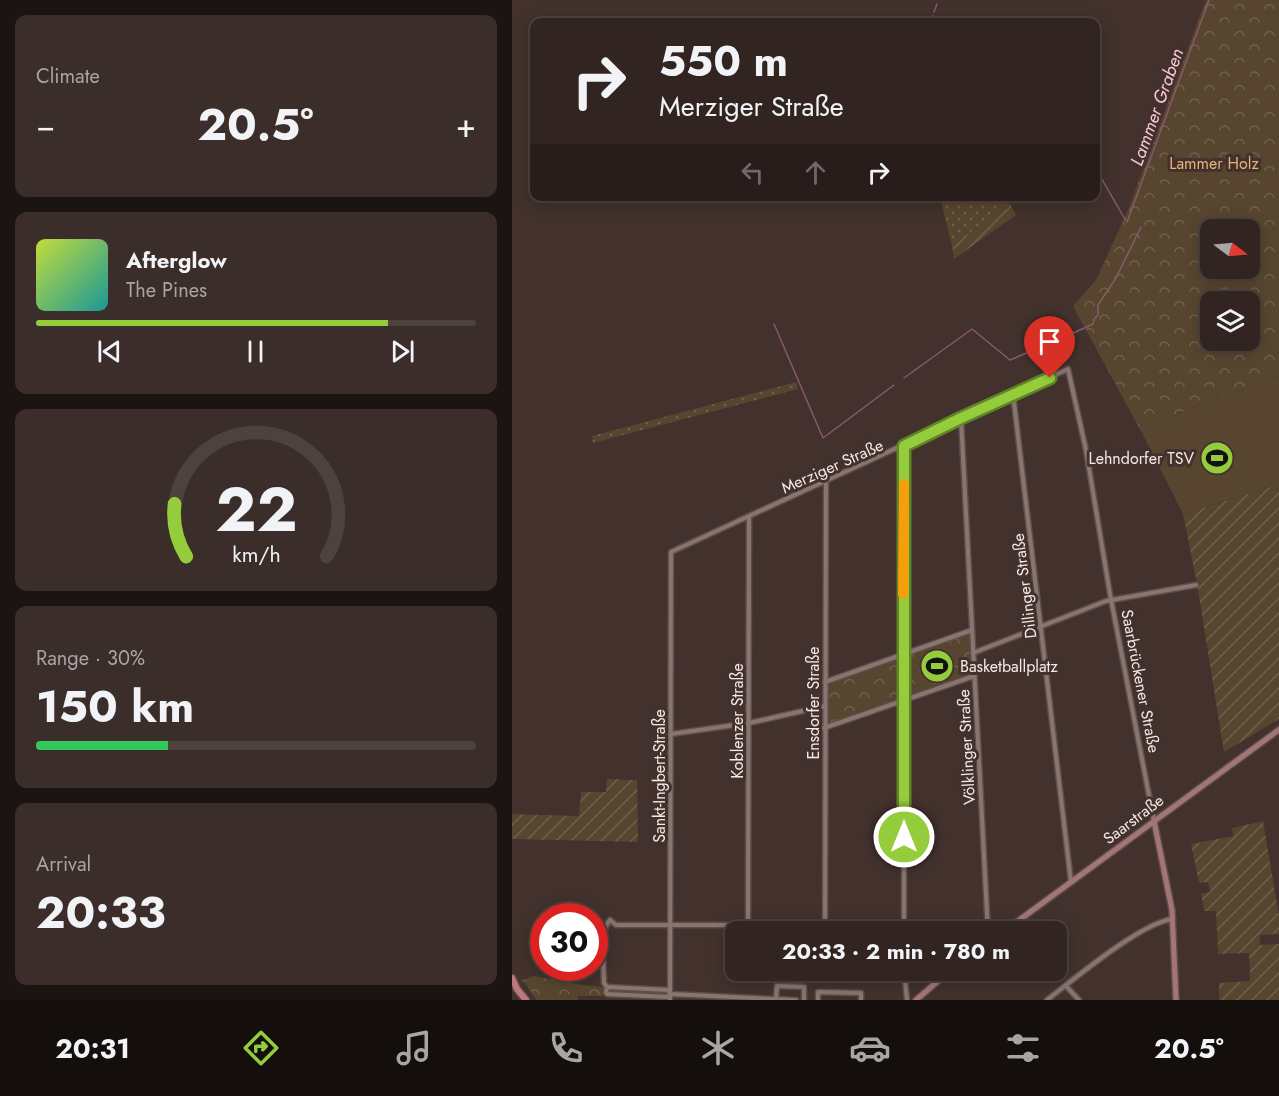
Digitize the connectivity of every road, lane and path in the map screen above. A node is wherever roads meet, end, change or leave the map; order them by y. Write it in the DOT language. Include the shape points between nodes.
graph roads {
  1 [pos="1068,369"];
  2 [pos="1013,394"];
  3 [pos="961,418"];
  4 [pos="904,446"];
  5 [pos="826,481"];
  6 [pos="749,517"];
  7 [pos="671,552"];
  8 [pos="1196,585"];
  9 [pos="1112,600"];
  10 [pos="1040,627"];
  11 [pos="972,630"];
  12 [pos="973,653"];
  13 [pos="903,655"];
  14 [pos="974,676"];
  15 [pos="825,682"];
  16 [pos="904,701"];
  17 [pos="825,706"];
  18 [pos="749,723"];
  19 [pos="824,728"];
  20 [pos="1280,729"];
  21 [pos="671,734"];
  22 [pos="1154,821"];
  23 [pos="1071,882"];
  24 [pos="1173,919"];
  25 [pos="748,921"];
  26 [pos="825,921"];
  27 [pos="904,921"];
  28 [pos="987,921"];
  29 [pos="1018,921"];
  30 [pos="670,925"];
  31 [pos="725,925"];
  32 [pos="512,978"];
  33 [pos="905,981"];
  34 [pos="938,981"];
  35 [pos="1066,986"];
  36 [pos="670,994"];
  37 [pos="776,999"];
  38 [pos="526,1000"];
  39 [pos="670,1000"];
  40 [pos="795,1000"];
  41 [pos="804,1000"];
  42 [pos="818,1000"];
  43 [pos="861,1000"];
  44 [pos="907,1000"];
  45 [pos="916,1000"];
  46 [pos="1047,1000"];
  47 [pos="1079,1000"];
  48 [pos="1176,1000"];
  1 -- 2 [label="street, Merziger Straße"];
  1 -- 9 [label="street, Saarbrückener Straße"];
  2 -- 3 [label="street, Merziger Straße"];
  2 -- 10 [label="street, Dillinger Straße"];
  3 -- 4 [label="street, Merziger Straße"];
  3 -- 11 [label="street, Völklinger Straße"];
  4 -- 5 [label="street, Merziger Straße"];
  4 -- 13 [label="street"];
  5 -- 6 [label="street, Merziger Straße"];
  5 -- 15 [label="street, Ensdorfer Straße"];
  6 -- 7 [label="street, Merziger Straße"];
  6 -- 18 [label="street, Koblenzer Straße"];
  7 -- 21 [label="street, Sankt-Ingbert-Straße"];
  8 -- 9 [label="street"];
  9 -- 10 [label="street"];
  9 -- 22 [label="street, Saarbrückener Straße"];
  10 -- 12 [label="street"];
  10 -- 23 [label="street, Dillinger Straße"];
  11 -- 12 [label="street, Völklinger Straße"];
  11 -- 13 [label="street"];
  12 -- 14 [label="street, Völklinger Straße"];
  13 -- 15 [label="street"];
  13 -- 16 [label="street"];
  14 -- 16 [label="street"];
  14 -- 28 [label="street, Völklinger Straße"];
  15 -- 17 [label="street, Ensdorfer Straße"];
  16 -- 19 [label="street"];
  16 -- 27 [label="street"];
  17 -- 18 [label="street"];
  17 -- 19 [label="street, Ensdorfer Straße"];
  18 -- 21 [label="street"];
  18 -- 25 [label="street, Koblenzer Straße"];
  19 -- 26 [label="street, Ensdorfer Straße"];
  20 -- 22 [label="street, Saarstraße"];
  21 -- 30 [label="street, Sankt-Ingbert-Straße"];
  22 -- 23 [label="street, Saarstraße"];
  22 -- 24 [label="street, Saarbrückener Straße"];
  23 -- 29 [label="street, Saarstraße"];
  24 -- 35 [label="street" via="1158,921"];
  24 -- 48 [label="street, Saarbrückener Straße"];
  30 -- 31 [label="street"];
  30 -- 36 [label="street, Sankt-Ingbert-Straße"];
  30 -- 36 [label="street" via="616,925 610,920 604,935 604,983 608,987 668,990"];
  32 -- 38 [label="main road"];
  33 -- 44 [label="street"];
  34 -- 45 [label="street"];
  35 -- 46 [label="street"];
  35 -- 47 [label="street"];
  36 -- 37 [label="street"];
  36 -- 39 [label="street, Sankt-Ingbert-Straße"];
  37 -- 40 [label="street"];
  37 -- 41 [label="street" via="777,986 804,987"];
  42 -- 43 [label="street" via="818,992 861,993"];
}
